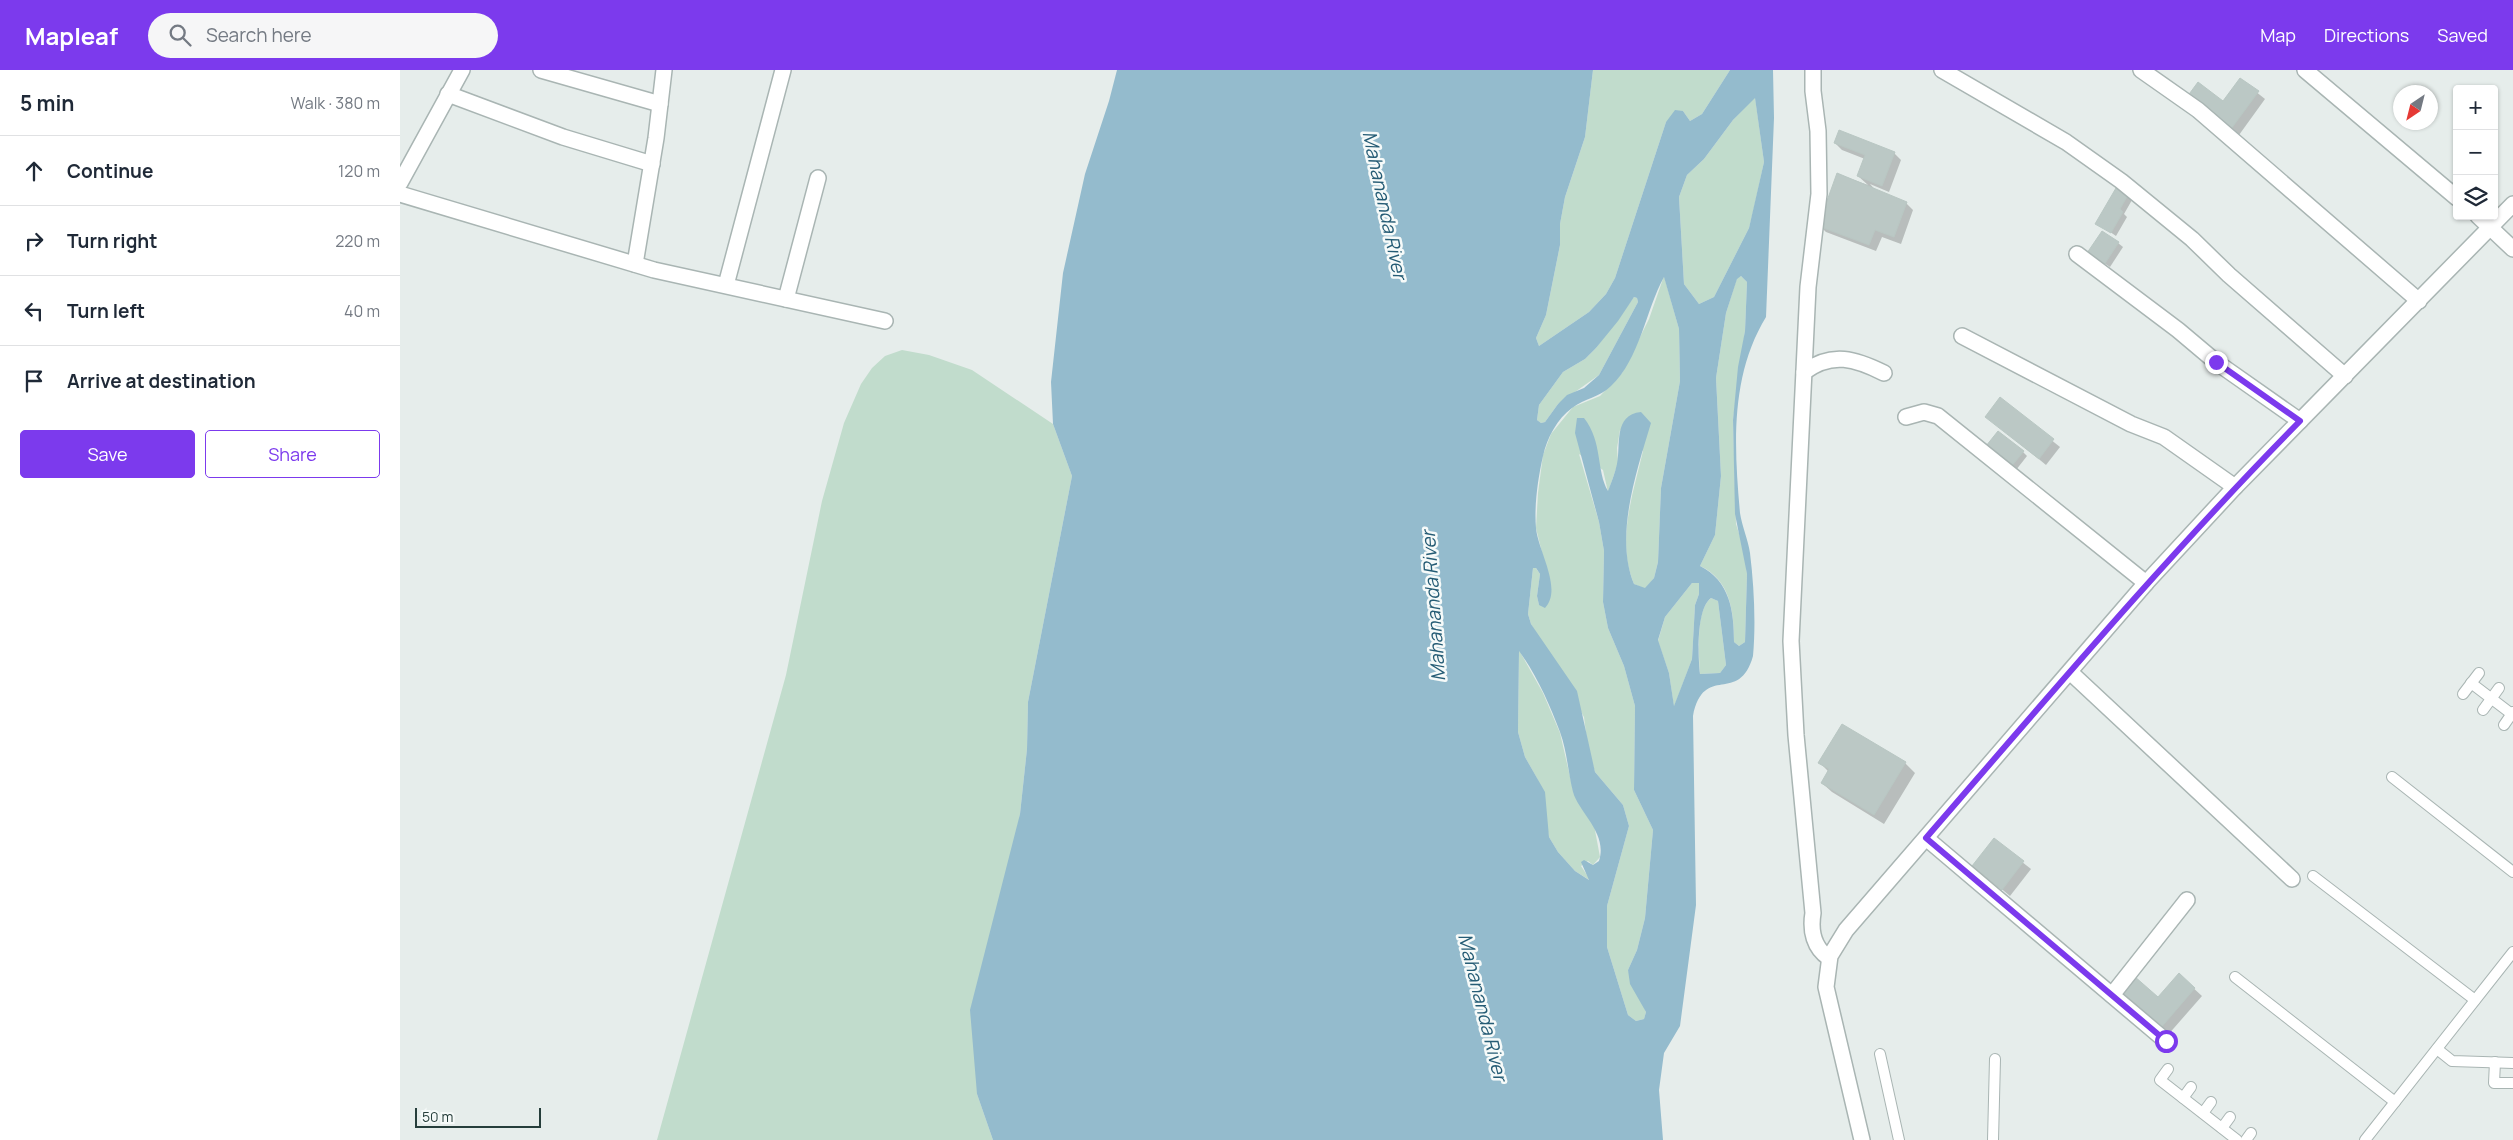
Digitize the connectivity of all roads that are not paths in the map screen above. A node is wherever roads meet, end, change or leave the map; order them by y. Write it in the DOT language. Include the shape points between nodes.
graph roads {
  1 [pos="462,70"];
  2 [pos="542,70"];
  3 [pos="664,70"];
  4 [pos="783,70"];
  5 [pos="1813,70"];
  6 [pos="1942,70"];
  7 [pos="2141,70"];
  8 [pos="2304,70"];
  9 [pos="448,94"];
  10 [pos="660,104"];
  11 [pos="652,164"];
  12 [pos="818,178"];
  13 [pos="400,183"];
  14 [pos="400,194"];
  15 [pos="2453,195"];
  16 [pos="2513,204"];
  17 [pos="2482,220"];
  18 [pos="2490,227"];
  19 [pos="2513,249"];
  20 [pos="2077,254"];
  21 [pos="635,264"];
  22 [pos="726,285"];
  23 [pos="786,299"];
  24 [pos="2419,301"];
  25 [pos="885,322"];
  26 [pos="1962,336"];
  27 [pos="1804,372"];
  28 [pos="1884,373"];
  29 [pos="2345,376"];
  30 [pos="1906,417"];
  31 [pos="2300,421"];
  32 [pos="2234,487"];
  33 [pos="2146,583"];
  34 [pos="2070,672"];
  35 [pos="2479,673"];
  36 [pos="2471,683"];
  37 [pos="2499,688"];
  38 [pos="2463,694"];
  39 [pos="2491,698"];
  40 [pos="2483,710"];
  41 [pos="2513,714"];
  42 [pos="2504,725"];
  43 [pos="2392,777"];
  44 [pos="1926,838"];
  45 [pos="2513,872"];
  46 [pos="2313,876"];
  47 [pos="2292,879"];
  48 [pos="2188,900"];
  49 [pos="2513,952"];
  50 [pos="1830,958"];
  51 [pos="2235,978"];
  52 [pos="2112,995"];
  53 [pos="2475,1000"];
  54 [pos="2166,1041"];
  55 [pos="2436,1049"];
  56 [pos="1880,1054"];
  57 [pos="1994,1059"];
  58 [pos="2495,1062"];
  59 [pos="2513,1062"];
  60 [pos="2168,1069"];
  61 [pos="2513,1083"];
  62 [pos="2191,1087"];
  63 [pos="2183,1098"];
  64 [pos="2210,1102"];
  65 [pos="2395,1102"];
  66 [pos="2203,1113"];
  67 [pos="2230,1118"];
  68 [pos="2222,1128"];
  69 [pos="1862,1140"];
  70 [pos="1899,1140"];
  71 [pos="1993,1140"];
  72 [pos="2237,1140"];
  73 [pos="2365,1140"];
  1 -- 9 [label="street"];
  2 -- 10 [label="street"];
  3 -- 10 [label="street"];
  4 -- 22 [label="street"];
  5 -- 27 [label="street" via="1819,194 1808,287"];
  6 -- 29 [label="street" via="2066,142 2121,181 2192,239"];
  7 -- 24 [label="street" via="2198,110"];
  8 -- 15 [label="street"];
  9 -- 11 [label="street" via="554,134"];
  9 -- 13 [label="street"];
  10 -- 11 [label="street"];
  11 -- 21 [label="street"];
  12 -- 23 [label="street"];
  14 -- 21 [label="street"];
  16 -- 18 [label="street"];
  17 -- 18 [label="street"];
  18 -- 19 [label="street"];
  18 -- 24 [label="street"];
  20 -- 31 [label="street" via="2216,362"];
  21 -- 22 [label="street"];
  22 -- 23 [label="street"];
  23 -- 25 [label="street"];
  24 -- 29 [label="street"];
  26 -- 32 [label="street" via="2131,424 2164,437"];
  27 -- 28 [label="street" via="1832,358 1862,362"];
  27 -- 50 [label="street" via="1791,641 1812,929 1821,952"];
  29 -- 31 [label="street"];
  30 -- 33 [label="street" via="1924,412 1938,416"];
  31 -- 32 [label="street"];
  32 -- 33 [label="street"];
  33 -- 34 [label="street"];
  34 -- 44 [label="street"];
  34 -- 47 [label="street"];
  35 -- 36 [label="lane"];
  36 -- 38 [label="lane"];
  36 -- 39 [label="lane"];
  37 -- 39 [label="lane"];
  39 -- 40 [label="lane"];
  39 -- 41 [label="lane"];
  41 -- 42 [label="lane"];
  43 -- 45 [label="lane"];
  44 -- 50 [label="street" via="1846,930"];
  44 -- 52 [label="street"];
  46 -- 53 [label="lane"];
  48 -- 52 [label="street"];
  49 -- 53 [label="lane"];
  50 -- 69 [label="street" via="1826,987"];
  51 -- 65 [label="lane"];
  52 -- 54 [label="street"];
  53 -- 55 [label="lane"];
  55 -- 58 [label="lane" via="2452,1061"];
  55 -- 65 [label="lane"];
  56 -- 70 [label="lane"];
  57 -- 71 [label="lane"];
  58 -- 59 [label="lane"];
  58 -- 61 [label="lane" via="2494,1083"];
  60 -- 63 [label="lane" via="2160,1080"];
  62 -- 63 [label="lane"];
  63 -- 66 [label="lane"];
  64 -- 66 [label="lane"];
  65 -- 73 [label="lane"];
  66 -- 68 [label="lane"];
  67 -- 68 [label="lane"];
  68 -- 72 [label="lane"];
}
